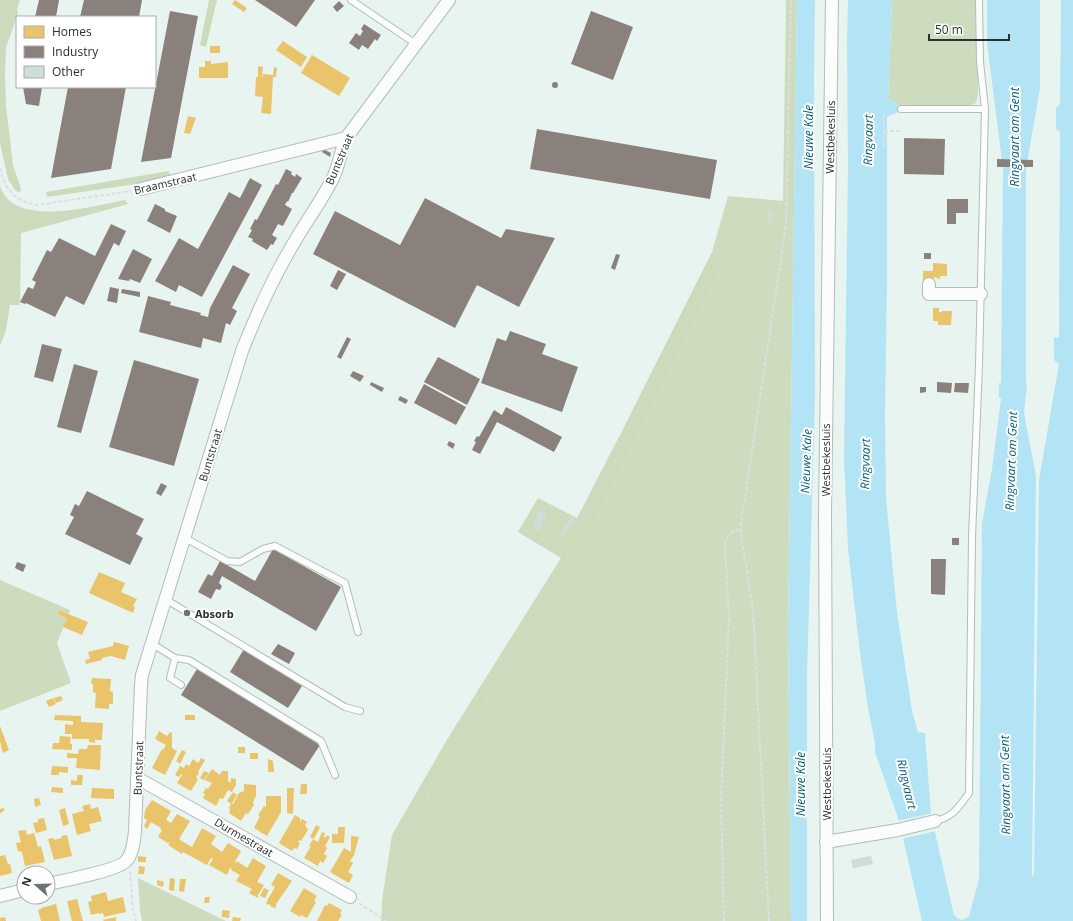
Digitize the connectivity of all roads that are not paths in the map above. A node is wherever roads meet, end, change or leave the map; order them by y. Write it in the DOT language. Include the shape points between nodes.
graph roads {
  1 [pos="351,0"];
  2 [pos="449,0"];
  3 [pos="832,0"];
  4 [pos="979,0"];
  5 [pos="416,44"];
  6 [pos="901,109"];
  7 [pos="985,109"];
  8 [pos="346,138"];
  9 [pos="141,188"];
  10 [pos="934,294"];
  11 [pos="981,294"];
  12 [pos="185,538"];
  13 [pos="165,599"];
  14 [pos="358,632"];
  15 [pos="151,643"];
  16 [pos="175,658"];
  17 [pos="181,685"];
  18 [pos="360,711"];
  19 [pos="335,775"];
  20 [pos="138,778"];
  21 [pos="936,821"];
  22 [pos="826,842"];
  23 [pos="56,882"];
  24 [pos="16,892"];
  25 [pos="0,896"];
  26 [pos="350,897"];
  27 [pos="827,921"];
  1 -- 5 [label="lane"];
  2 -- 5 [label="street, Buntstraat"];
  3 -- 22 [label="street, Westbekesluis" via="826,390"];
  4 -- 7 [label="lane" via="980,62"];
  5 -- 8 [label="street, Buntstraat"];
  6 -- 7 [label="lane"];
  7 -- 11 [label="lane"];
  8 -- 9 [label="street, Braamstraat"];
  8 -- 12 [label="street, Buntstraat" via="333,179 291,246 252,325 235,372"];
  10 -- 11 [label="street"];
  11 -- 21 [label="lane" via="972,537 969,793 957,810 945,819"];
  12 -- 13 [label="street, Buntstraat"];
  12 -- 14 [label="lane" via="227,561 240,562 263,549 275,546 345,583"];
  13 -- 15 [label="street, Buntstraat"];
  13 -- 18 [label="lane" via="344,707"];
  15 -- 16 [label="lane"];
  15 -- 20 [label="street, Buntstraat" via="141,685"];
  16 -- 17 [label="lane" via="170,678"];
  16 -- 19 [label="lane" via="189,660 321,741"];
  20 -- 23 [label="street, Buntstraat" via="133,847 127,861 119,866"];
  20 -- 26 [label="street, Durmestraat"];
  21 -- 22 [label="street"];
  22 -- 27 [label="street, Westbekesluis"];
  24 -- 25 [label="street"];
}
